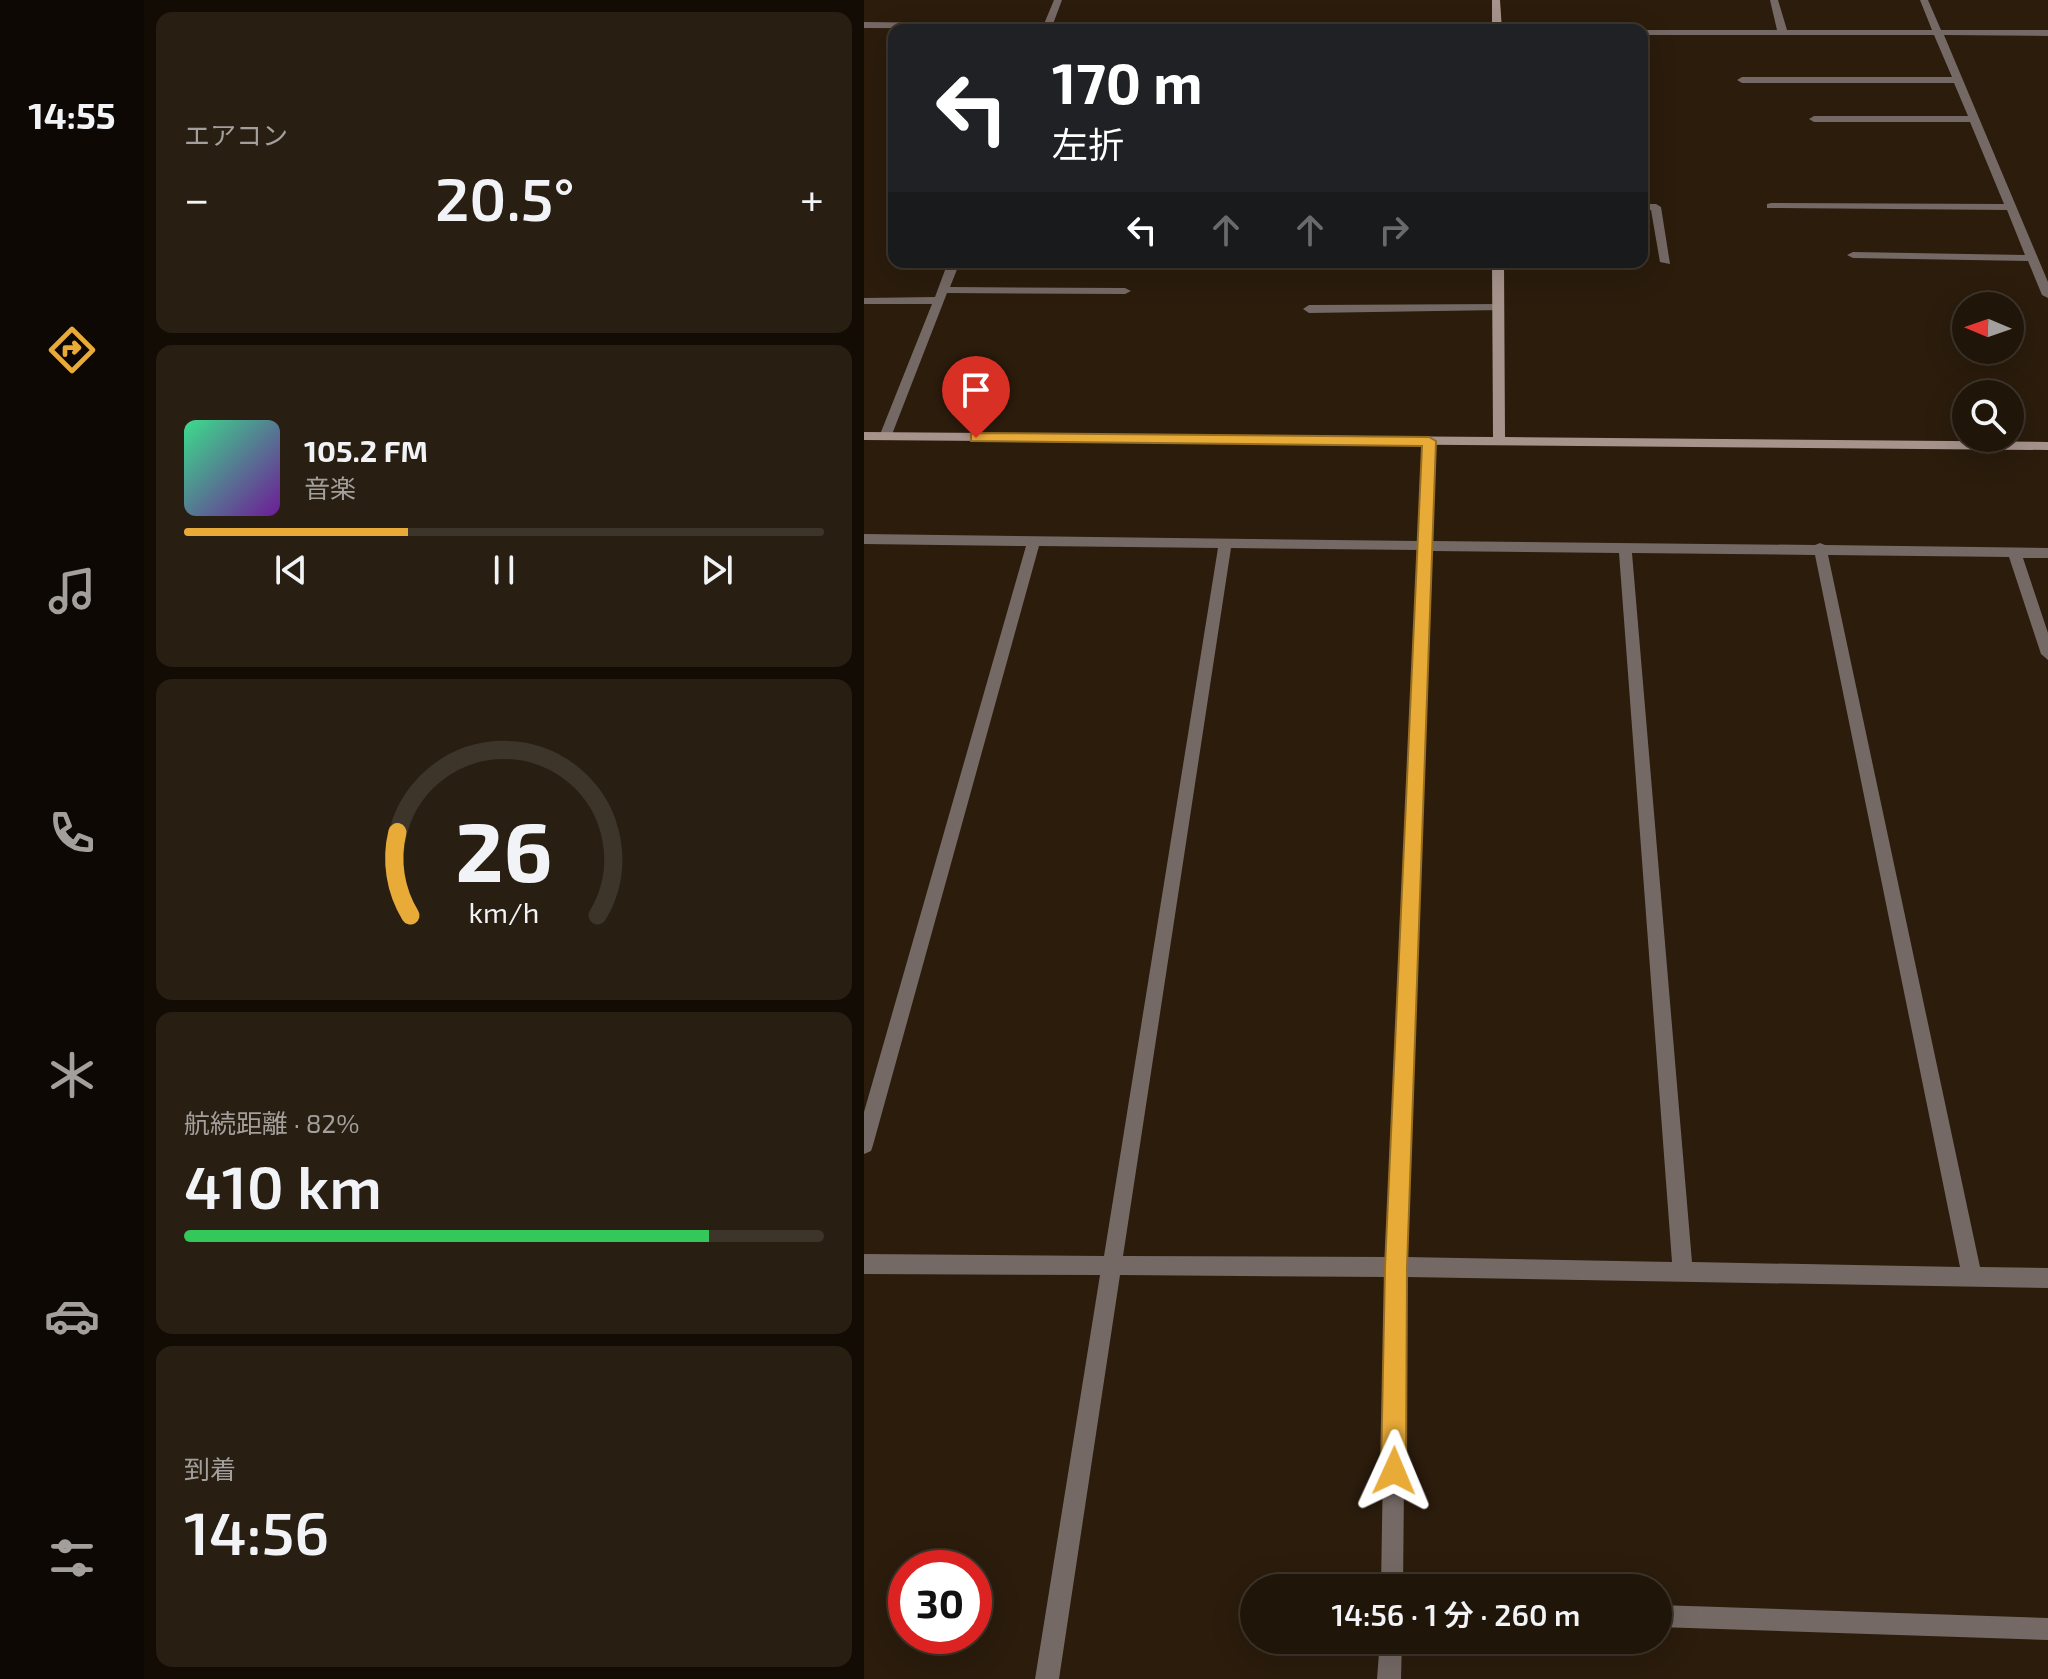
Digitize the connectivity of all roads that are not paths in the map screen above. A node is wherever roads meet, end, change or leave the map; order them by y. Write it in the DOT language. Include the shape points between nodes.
graph roads {
  1 [pos="1058,0"];
  2 [pos="1496,0"];
  3 [pos="1774,0"];
  4 [pos="1924,0"];
  5 [pos="1049,24"];
  6 [pos="1497,24"];
  7 [pos="864,25"];
  8 [pos="888,25"];
  9 [pos="1648,32"];
  10 [pos="1783,33"];
  11 [pos="1939,33"];
  12 [pos="2048,33"];
  13 [pos="1742,80"];
  14 [pos="1958,80"];
  15 [pos="1814,119"];
  16 [pos="1975,119"];
  17 [pos="1771,206"];
  18 [pos="1648,207"];
  19 [pos="2011,207"];
  20 [pos="2048,248"];
  21 [pos="2030,253"];
  22 [pos="1853,255"];
  23 [pos="1666,262"];
  24 [pos="952,268"];
  25 [pos="1498,268"];
  26 [pos="1125,291"];
  27 [pos="941,295"];
  28 [pos="2048,295"];
  29 [pos="864,301"];
  30 [pos="1498,308"];
  31 [pos="1309,309"];
  32 [pos="864,436"];
  33 [pos="885,437"];
  34 [pos="1429,441"];
  35 [pos="1499,442"];
  36 [pos="2048,446"];
  37 [pos="864,539"];
  38 [pos="1034,540"];
  39 [pos="1225,544"];
  40 [pos="1423,548"];
  41 [pos="1625,548"];
  42 [pos="1820,548"];
  43 [pos="2014,552"];
  44 [pos="2048,553"];
  45 [pos="2048,654"];
  46 [pos="864,1145"];
  47 [pos="864,1264"];
  48 [pos="1112,1266"];
  49 [pos="1396,1267"];
  50 [pos="1683,1271"];
  51 [pos="1972,1276"];
  52 [pos="2048,1278"];
  53 [pos="1392,1574"];
  54 [pos="1672,1616"];
  55 [pos="2048,1629"];
  56 [pos="1390,1654"];
  57 [pos="1047,1679"];
  58 [pos="1389,1679"];
  1 -- 5 [label="street"];
  2 -- 6 [label="street"];
  3 -- 10 [label="street"];
  4 -- 11 [label="street"];
  7 -- 8 [label="street"];
  9 -- 10 [label="street"];
  10 -- 11 [label="street"];
  11 -- 12 [label="street"];
  11 -- 14 [label="street"];
  13 -- 14 [label="street"];
  14 -- 16 [label="street"];
  15 -- 16 [label="street"];
  16 -- 19 [label="street"];
  17 -- 19 [label="street"];
  18 -- 23 [label="street" via="1656,207"];
  19 -- 21 [label="street"];
  20 -- 21 [label="street"];
  21 -- 22 [label="street"];
  21 -- 28 [label="street"];
  24 -- 27 [label="street"];
  25 -- 30 [label="street"];
  26 -- 27 [label="street"];
  27 -- 29 [label="street"];
  27 -- 33 [label="street"];
  30 -- 31 [label="street"];
  30 -- 35 [label="street"];
  32 -- 33 [label="street"];
  33 -- 34 [label="street"];
  34 -- 35 [label="street"];
  34 -- 40 [label="street"];
  35 -- 36 [label="street"];
  37 -- 38 [label="street"];
  38 -- 39 [label="street"];
  38 -- 46 [label="street"];
  39 -- 40 [label="street"];
  39 -- 48 [label="street"];
  40 -- 41 [label="street"];
  40 -- 49 [label="street"];
  41 -- 42 [label="street"];
  41 -- 50 [label="street"];
  42 -- 43 [label="street"];
  42 -- 51 [label="street"];
  43 -- 44 [label="street"];
  43 -- 45 [label="street"];
  47 -- 48 [label="street"];
  48 -- 49 [label="street"];
  48 -- 57 [label="street"];
  49 -- 50 [label="street"];
  49 -- 53 [label="street"];
  50 -- 51 [label="street"];
  51 -- 52 [label="street"];
  54 -- 55 [label="street"];
  56 -- 58 [label="street"];
}
